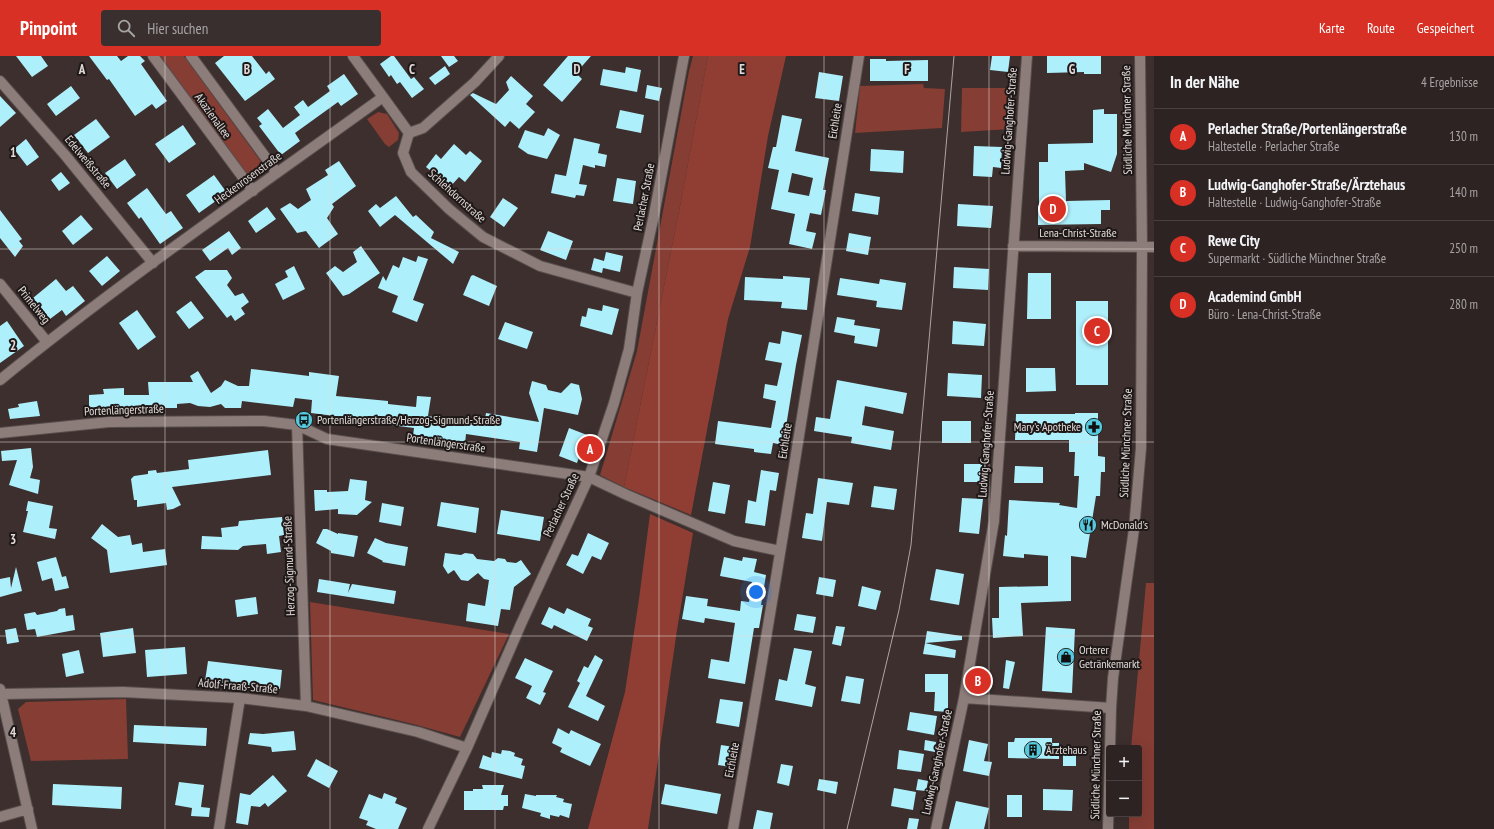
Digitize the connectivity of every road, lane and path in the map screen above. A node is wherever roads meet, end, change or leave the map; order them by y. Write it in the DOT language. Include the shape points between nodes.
graph roads {
  1 [pos="153,56"];
  2 [pos="191,56"];
  3 [pos="353,56"];
  4 [pos="499,56"];
  5 [pos="684,56"];
  6 [pos="859,56"];
  7 [pos="1027,56"];
  8 [pos="1140,56"];
  9 [pos="0,81"];
  10 [pos="383,98"];
  11 [pos="409,133"];
  12 [pos="277,173"];
  13 [pos="253,191"];
  14 [pos="1013,246"];
  15 [pos="1142,246"];
  16 [pos="1154,247"];
  17 [pos="154,263"];
  18 [pos="0,284"];
  19 [pos="637,293"];
  20 [pos="47,342"];
  21 [pos="0,380"];
  22 [pos="298,425"];
  23 [pos="0,433"];
  24 [pos="589,477"];
  25 [pos="780,551"];
  26 [pos="1,691"];
  27 [pos="240,698"];
  28 [pos="964,698"];
  29 [pos="306,706"];
  30 [pos="1111,708"];
  31 [pos="467,748"];
  32 [pos="28,809"];
  33 [pos="0,817"];
  34 [pos="32,829"];
  35 [pos="219,829"];
  36 [pos="428,829"];
  37 [pos="733,829"];
  38 [pos="936,829"];
  39 [pos="1108,829"];
  1 -- 13 [label="street, Akazienallee"];
  2 -- 12 [label="street, Akazienallee"];
  3 -- 10 [label="street"];
  4 -- 11 [label="street" via="423,128"];
  5 -- 19 [label="street, Perlacher Straße"];
  6 -- 25 [label="street, Eichleite"];
  7 -- 14 [label="street, Ludwig-Ganghofer-Straße"];
  8 -- 15 [label="street, Südliche Münchner Straße"];
  9 -- 17 [label="street, Edelweißstraße" via="66,155"];
  10 -- 11 [label="street"];
  10 -- 12 [label="street, Heckenrosenstraße"];
  11 -- 19 [label="street, Schlehdornstraße" via="403,153 411,172 449,210 483,237 540,266"];
  12 -- 13 [label="street, Heckenrosenstraße"];
  13 -- 17 [label="street, Heckenrosenstraße"];
  14 -- 15 [label="street, Lena-Christ-Straße"];
  14 -- 28 [label="street, Ludwig-Ganghofer-Straße" via="994,521"];
  15 -- 16 [label="street, Lena-Christ-Straße"];
  15 -- 30 [label="street, Südliche Münchner Straße" via="1141,448 1134,529"];
  17 -- 20 [label="street, Heckenrosenstraße"];
  18 -- 20 [label="street, Primelweg"];
  19 -- 24 [label="street, Perlacher Straße" via="628,349 614,403"];
  20 -- 21 [label="street, Heckenrosenstraße"];
  22 -- 23 [label="street, Portenlängerstraße" via="264,421 109,422"];
  22 -- 24 [label="street, Portenlängerstraße" via="327,439"];
  22 -- 29 [label="street, Herzog-Sigmund-Straße"];
  24 -- 25 [label="street, Portenlängerstraße" via="627,496 734,541"];
  24 -- 31 [label="street, Perlacher Straße"];
  25 -- 37 [label="street, Eichleite"];
  26 -- 27 [label="street, Adolf-Fraaß-Straße" via="123,692"];
  26 -- 32 [label="street"];
  27 -- 29 [label="street, Adolf-Fraaß-Straße"];
  27 -- 35 [label="street"];
  28 -- 30 [label="street"];
  28 -- 38 [label="street, Ludwig-Ganghofer-Straße"];
  29 -- 31 [label="street, Adolf-Fraaß-Straße" via="418,732"];
  30 -- 39 [label="street, Südliche Münchner Straße"];
  31 -- 36 [label="street, Perlacher Straße"];
  32 -- 33 [label="street"];
  32 -- 34 [label="street"];
}
